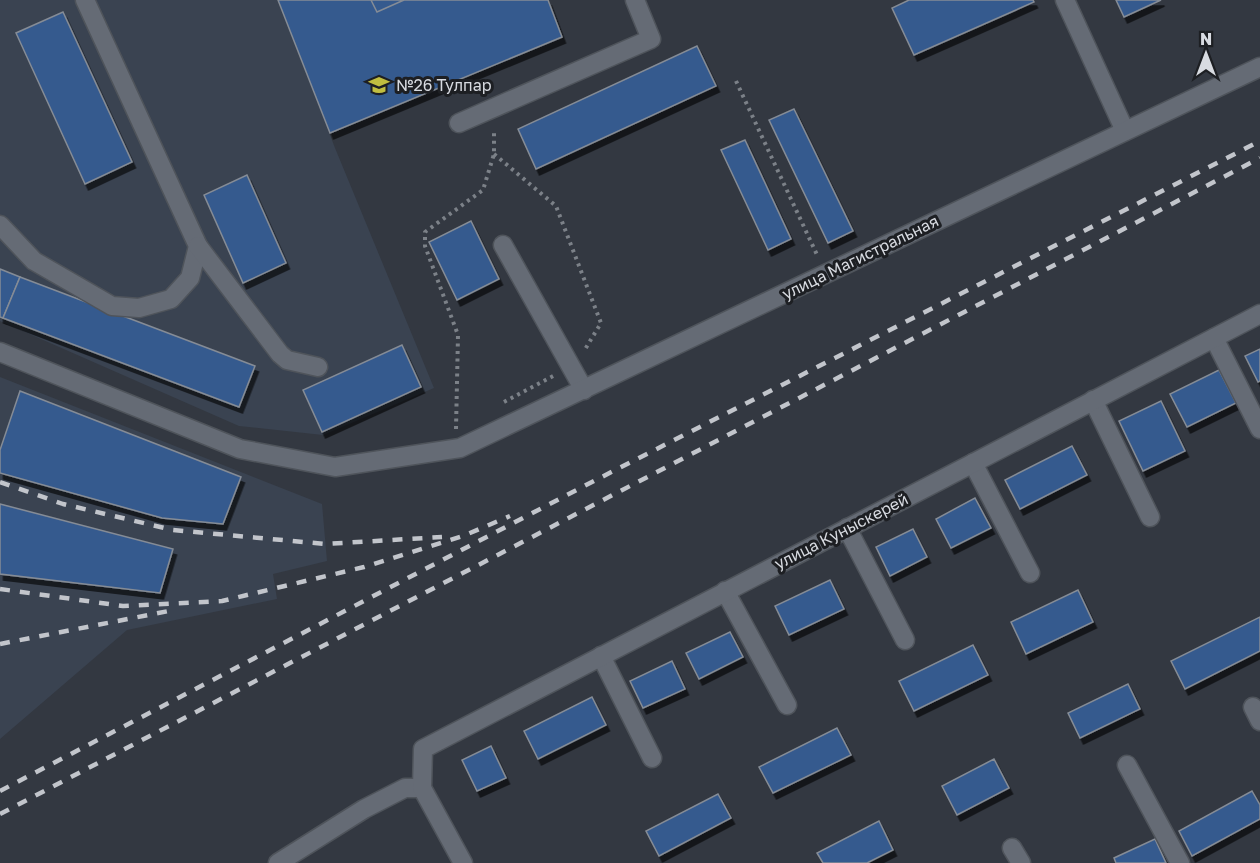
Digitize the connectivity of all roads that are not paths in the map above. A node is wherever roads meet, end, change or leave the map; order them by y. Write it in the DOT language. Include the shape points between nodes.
graph roads {
  1 [pos="85,0"];
  2 [pos="635,0"];
  3 [pos="1065,0"];
  4 [pos="1260,67"];
  5 [pos="459,123"];
  6 [pos="1125,131"];
  7 [pos="0,225"];
  8 [pos="503,245"];
  9 [pos="198,246"];
  10 [pos="1260,314"];
  11 [pos="1214,338"];
  12 [pos="0,352"];
  13 [pos="318,367"];
  14 [pos="584,390"];
  15 [pos="1094,400"];
  16 [pos="1260,429"];
  17 [pos="973,463"];
  18 [pos="1150,516"];
  19 [pos="847,528"];
  20 [pos="1030,573"];
  21 [pos="725,591"];
  22 [pos="905,640"];
  23 [pos="601,656"];
  24 [pos="788,705"];
  25 [pos="652,758"];
  26 [pos="1127,765"];
  27 [pos="422,788"];
  28 [pos="278,863"];
  29 [pos="463,863"];
  30 [pos="1180,863"];
  1 -- 9 [label="street"];
  2 -- 5 [label="street" via="651,39"];
  3 -- 6 [label="street"];
  4 -- 6 [label="street, улица Магистральная"];
  6 -- 14 [label="street, улица Магистральная"];
  7 -- 9 [label="street" via="34,261 112,306 140,308 171,299 190,278"];
  8 -- 14 [label="street"];
  9 -- 13 [label="street" via="280,354 287,360"];
  10 -- 11 [label="street, улица Куныскерей"];
  11 -- 15 [label="street, улица Куныскерей"];
  11 -- 16 [label="street"];
  12 -- 14 [label="street, улица Магистральная" via="240,449 335,467 460,448"];
  15 -- 17 [label="street, улица Куныскерей"];
  15 -- 18 [label="street"];
  17 -- 19 [label="street, улица Куныскерей"];
  17 -- 20 [label="street"];
  19 -- 21 [label="street, улица Куныскерей"];
  19 -- 22 [label="street"];
  21 -- 23 [label="street, улица Куныскерей"];
  21 -- 24 [label="street"];
  23 -- 25 [label="street"];
  23 -- 27 [label="street, улица Куныскерей" via="423,749"];
  26 -- 30 [label="street"];
  27 -- 28 [label="street" via="405,788 364,809"];
  27 -- 29 [label="street"];
}
